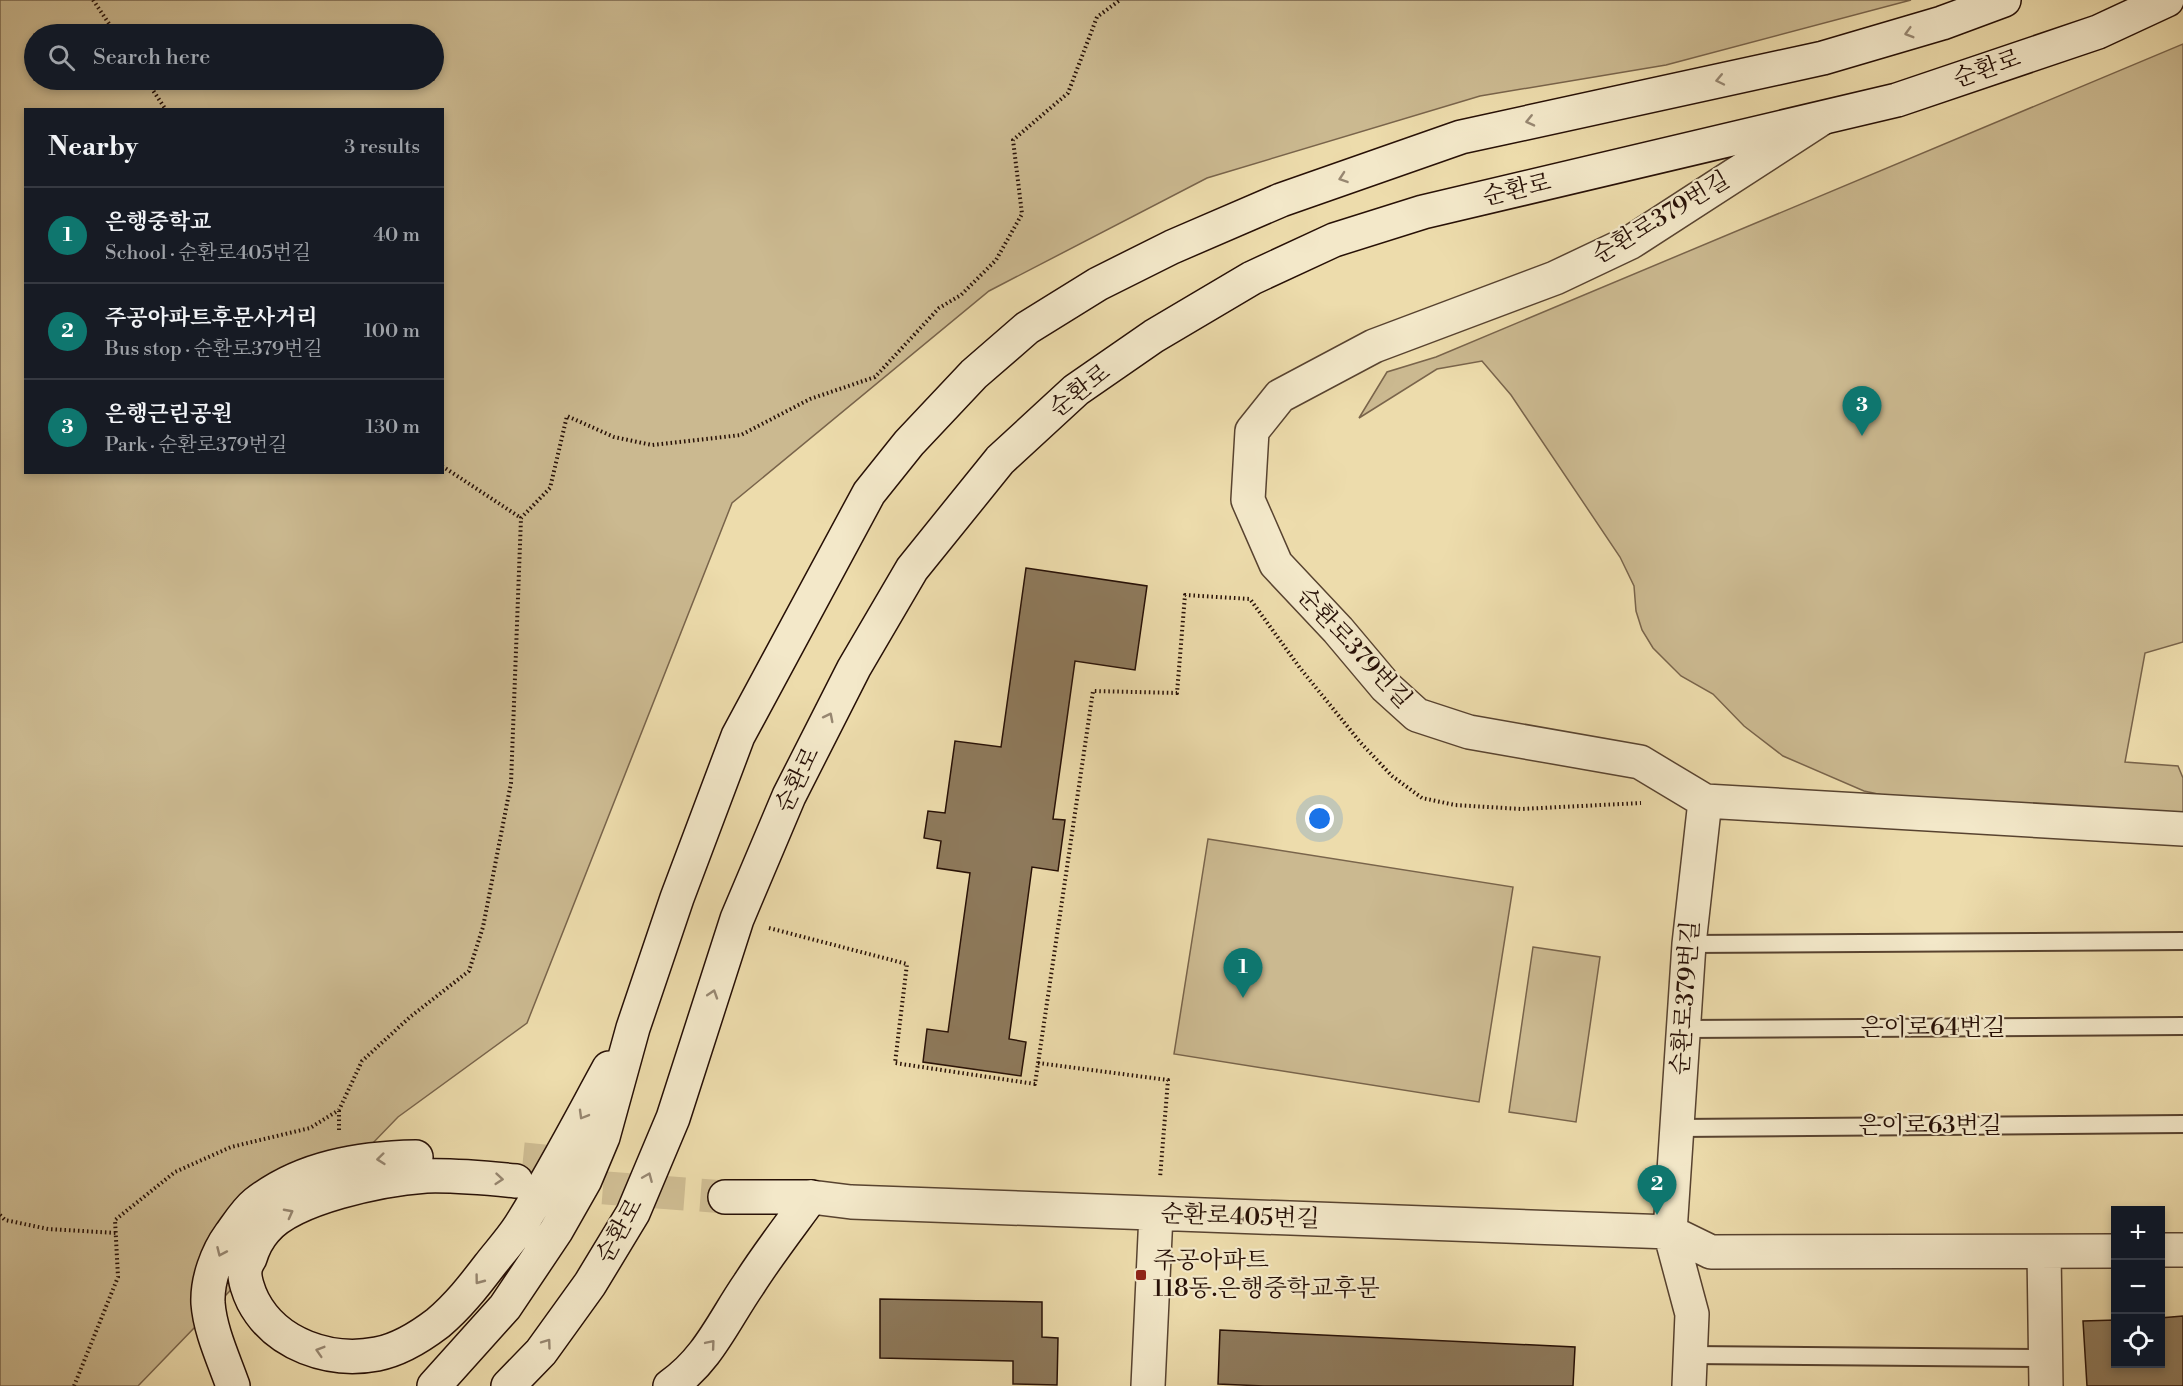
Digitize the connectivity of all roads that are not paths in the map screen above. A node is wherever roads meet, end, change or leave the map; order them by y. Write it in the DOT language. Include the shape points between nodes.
graph roads {
  1 [pos="1982,0"];
  2 [pos="2004,0"];
  3 [pos="2167,0"];
  4 [pos="2183,8"];
  5 [pos="1942,23"];
  6 [pos="2098,32"];
  7 [pos="1826,116"];
  8 [pos="1705,801"];
  9 [pos="2183,829"];
  10 [pos="2183,941"];
  11 [pos="1689,944"];
  12 [pos="2183,1026"];
  13 [pos="633,1028"];
  14 [pos="1683,1029"];
  15 [pos="2183,1124"];
  16 [pos="1678,1128"];
  17 [pos="728,1189"];
  18 [pos="811,1197"];
  19 [pos="1156,1214"];
  20 [pos="1670,1232"];
  21 [pos="2165,1250"];
  22 [pos="2183,1250"];
  23 [pos="2111,1251"];
  24 [pos="2044,1252"];
  25 [pos="1690,1371"];
  26 [pos="2045,1372"];
  27 [pos="233,1386"];
  28 [pos="434,1386"];
  29 [pos="507,1386"];
  30 [pos="670,1386"];
  31 [pos="1148,1386"];
  1 -- 5 [label="main road"];
  2 -- 5 [label="main road"];
  3 -- 6 [label="main road, 순환로"];
  4 -- 6 [label="main road"];
  5 -- 13 [label="main road, one-way" via="1823,58 1461,137 1281,200 1172,247 1098,284 1027,328 974,374 909,443 869,493 738,736"];
  6 -- 7 [label="main road, 순환로" via="1897,100"];
  7 -- 8 [label="main road, 순환로379번길" via="1631,242 1555,278 1374,346 1280,396 1252,431 1248,500 1276,564 1386,687 1417,715 1469,732 1640,762"];
  29 -- 7 [label="main road, 순환로, one-way" via="541,1352 590,1284 633,1213 673,1118 737,919 789,796 854,668 912,569 1000,460 1076,390 1154,336 1252,278 1334,240 1423,212"];
  8 -- 9 [label="main road"];
  8 -- 11 [label="main road, 순환로379번길"];
  10 -- 11 [label="lane"];
  11 -- 14 [label="main road, 순환로379번길"];
  12 -- 14 [label="lane, 은이로64번길"];
  13 -- 27 [label="main road, one-way" via="519,1227 465,1298 404,1345 378,1354 348,1356 325,1354 280,1335 261,1316 245,1271 265,1229 285,1214 313,1202 383,1180 520,1170 460,1156 338,1164 279,1188 255,1203 221,1248 208,1302"];
  13 -- 28 [label="main road" via="603,1137 585,1180 505,1307"];
  14 -- 16 [label="main road, 순환로379번길"];
  15 -- 16 [label="lane, 은이로63번길"];
  16 -- 20 [label="main road, 순환로379번길"];
  17 -- 18 [label="main road, 순환로405번길"];
  18 -- 19 [label="main road, 순환로405번길"];
  30 -- 18 [label="main road, one-way" via="683,1377 720,1334 747,1286"];
  19 -- 20 [label="main road, 순환로405번길"];
  19 -- 31 [label="main road"];
  20 -- 24 [label="main road" via="1711,1252"];
  20 -- 25 [label="main road, 순환로379번길" via="1692,1314"];
  21 -- 22 [label="main road"];
  23 -- 24 [label="main road"];
  24 -- 26 [label="main road"];
  25 -- 26 [label="lane"];
}
